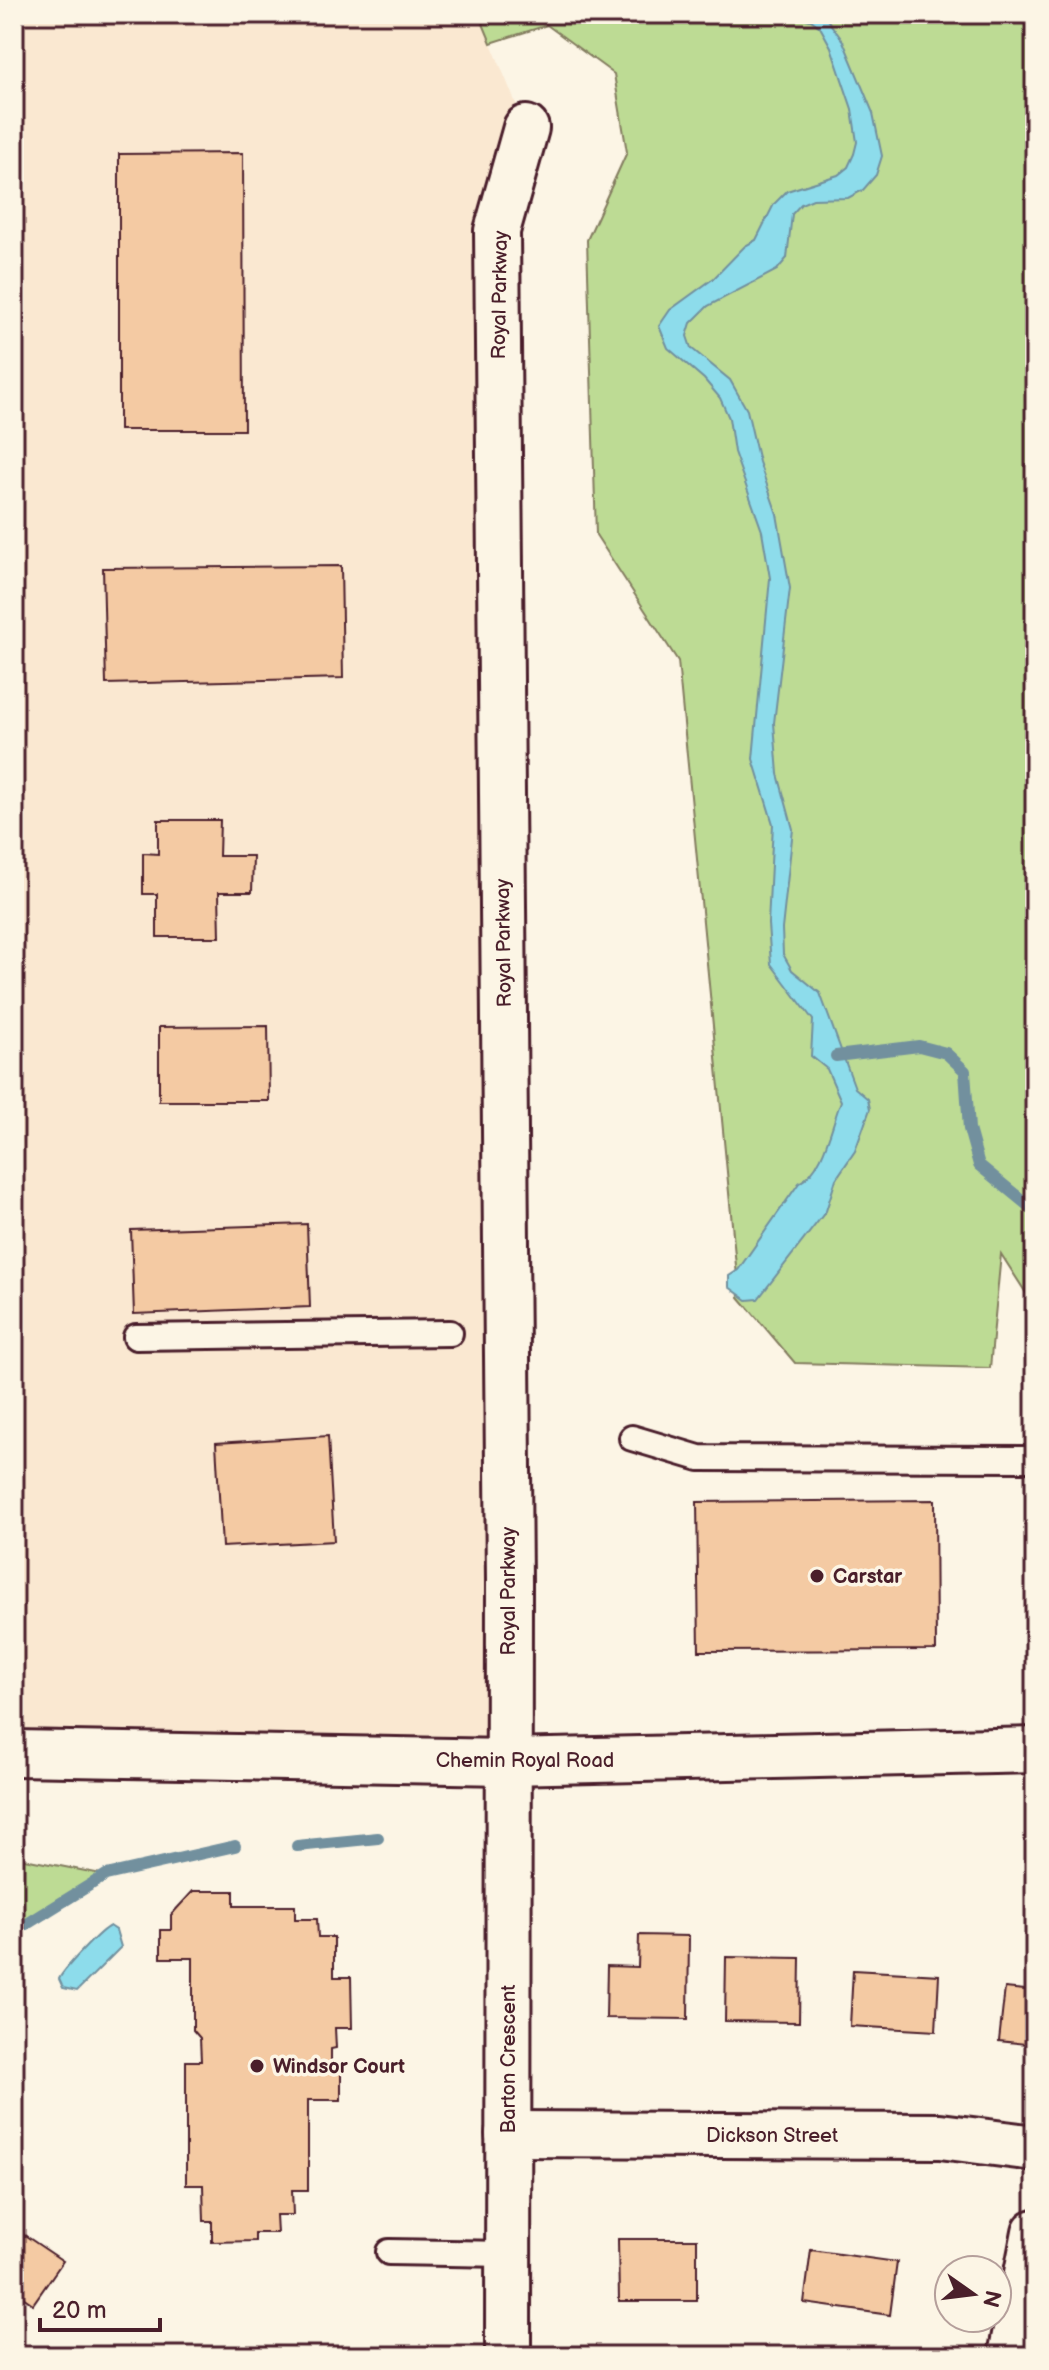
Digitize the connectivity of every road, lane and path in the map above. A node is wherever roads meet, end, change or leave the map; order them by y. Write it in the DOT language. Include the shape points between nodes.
graph roads {
  1 [pos="526,128"];
  2 [pos="450,1333"];
  3 [pos="136,1337"];
  4 [pos="632,1438"];
  5 [pos="1035,1459"];
  6 [pos="1035,1750"];
  7 [pos="14,1753"];
  8 [pos="507,1762"];
  9 [pos="508,2134"];
  10 [pos="1035,2148"];
  11 [pos="1035,2232"];
  12 [pos="389,2252"];
  13 [pos="508,2254"];
  14 [pos="508,2356"];
  15 [pos="1011,2356"];
  1 -- 8 [label="street, Royal Parkway" via="497,231"];
  2 -- 3 [label="lane"];
  4 -- 5 [label="lane" via="699,1458"];
  6 -- 8 [label="street, Chemin Royal Road"];
  7 -- 8 [label="street, Chemin Royal Road"];
  8 -- 9 [label="street, Barton Crescent"];
  9 -- 10 [label="street, Dickson Street" via="940,2136"];
  9 -- 13 [label="street, Barton Crescent"];
  11 -- 15 [label="street"];
  12 -- 13 [label="lane"];
  13 -- 14 [label="street, Barton Crescent"];
}
